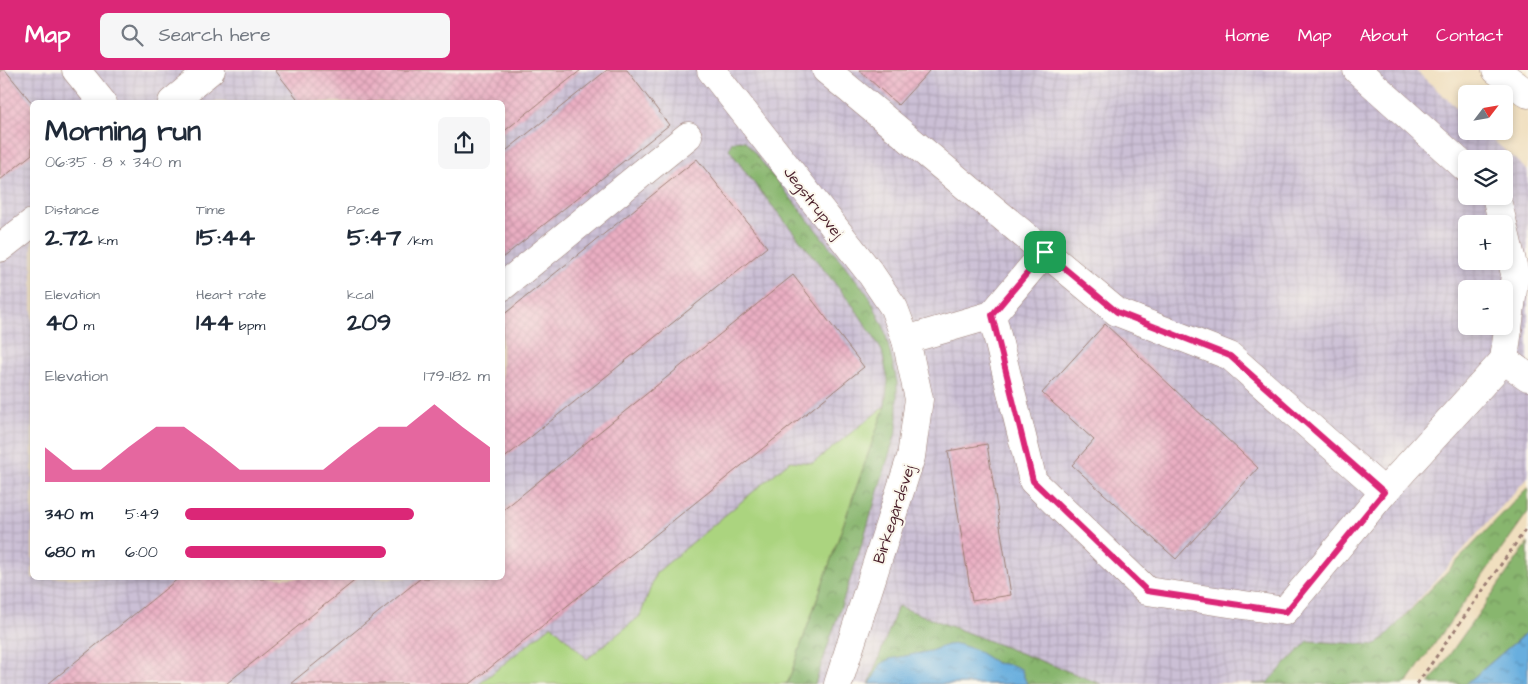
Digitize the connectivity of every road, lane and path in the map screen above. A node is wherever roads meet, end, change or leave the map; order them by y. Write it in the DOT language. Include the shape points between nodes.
graph roads {
  1 [pos="76,70"];
  2 [pos="210,70"];
  3 [pos="826,70"];
  4 [pos="1358,70"];
  5 [pos="1496,70"];
  6 [pos="713,71"];
  7 [pos="1528,94"];
  8 [pos="100,100"];
  9 [pos="177,100"];
  10 [pos="688,136"];
  11 [pos="1458,161"];
  12 [pos="30,225"];
  13 [pos="0,248"];
  14 [pos="1045,252"];
  15 [pos="1513,266"];
  16 [pos="505,285"];
  17 [pos="992,315"];
  18 [pos="906,340"];
  19 [pos="1504,360"];
  20 [pos="1528,377"];
  21 [pos="1384,492"];
  22 [pos="1528,526"];
  23 [pos="838,684"];
  24 [pos="1417,684"];
  1 -- 8 [label="street"];
  2 -- 9 [label="street"];
  3 -- 14 [label="street"];
  4 -- 11 [label="street"];
  5 -- 7 [label="street"];
  6 -- 18 [label="street, Jegstrupvej" via="871,274 894,308"];
  10 -- 16 [label="street"];
  12 -- 13 [label="street"];
  14 -- 17 [label="street"];
  14 -- 21 [label="street" via="1117,312 1230,356"];
  15 -- 19 [label="street" via="1515,274"];
  17 -- 18 [label="street"];
  17 -- 21 [label="street" via="1033,481 1147,591 1286,612"];
  18 -- 23 [label="street, Birkegårdsvej" via="919,400 911,456"];
  19 -- 20 [label="street"];
  19 -- 21 [label="street"];
  22 -- 24 [label="path"];
}
